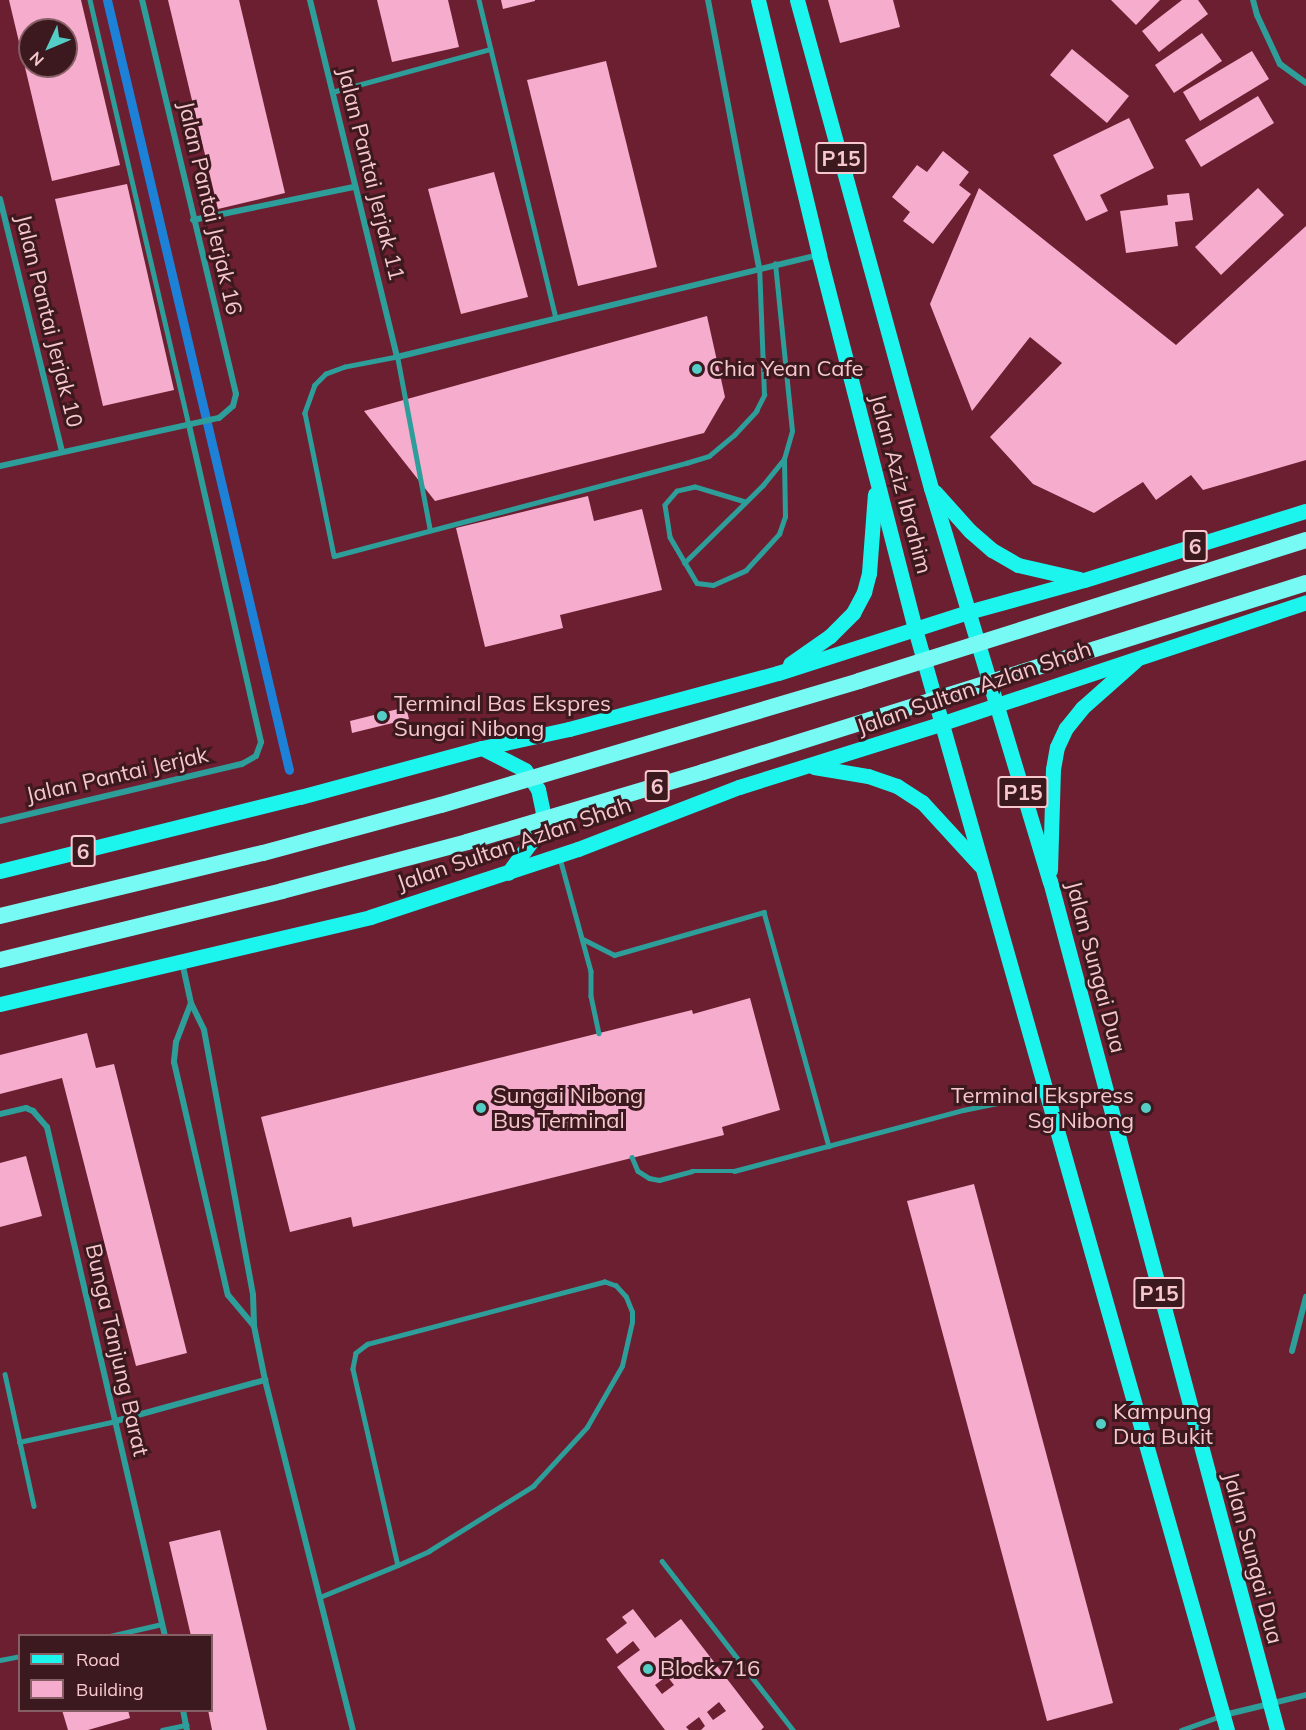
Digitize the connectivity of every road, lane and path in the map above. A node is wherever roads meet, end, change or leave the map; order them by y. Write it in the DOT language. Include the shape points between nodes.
graph roads {
  1 [pos="90,0"];
  2 [pos="142,0"];
  3 [pos="310,0"];
  4 [pos="479,0"];
  5 [pos="708,0"];
  6 [pos="758,0"];
  7 [pos="797,0"];
  8 [pos="1253,0"];
  9 [pos="490,49"];
  10 [pos="1306,82"];
  11 [pos="332,92"];
  12 [pos="354,187"];
  13 [pos="0,199"];
  14 [pos="193,220"];
  15 [pos="819,255"];
  16 [pos="775,264"];
  17 [pos="759,267"];
  18 [pos="556,318"];
  19 [pos="397,357"];
  20 [pos="189,424"];
  21 [pos="62,452"];
  22 [pos="784,459"];
  23 [pos="0,466"];
  24 [pos="876,482"];
  25 [pos="931,488"];
  26 [pos="745,502"];
  27 [pos="1306,511"];
  28 [pos="430,531"];
  29 [pos="1306,540"];
  30 [pos="684,563"];
  31 [pos="1084,580"];
  32 [pos="1306,583"];
  33 [pos="1306,602"];
  34 [pos="968,612"];
  35 [pos="915,629"];
  36 [pos="1141,655"];
  37 [pos="778,673"];
  38 [pos="996,703"];
  39 [pos="943,723"];
  40 [pos="482,748"];
  41 [pos="810,766"];
  42 [pos="0,821"];
  43 [pos="559,855"];
  44 [pos="984,870"];
  45 [pos="0,871"];
  46 [pos="508,873"];
  47 [pos="1050,881"];
  48 [pos="0,916"];
  49 [pos="583,939"];
  50 [pos="0,960"];
  51 [pos="181,960"];
  52 [pos="191,1003"];
  53 [pos="0,1004"];
  54 [pos="599,1034"];
  55 [pos="1048,1093"];
  56 [pos="0,1114"];
  57 [pos="829,1146"];
  58 [pos="632,1157"];
  59 [pos="1306,1297"];
  60 [pos="254,1326"];
  61 [pos="1292,1351"];
  62 [pos="5,1374"];
  63 [pos="265,1380"];
  64 [pos="116,1421"];
  65 [pos="19,1442"];
  66 [pos="34,1506"];
  67 [pos="662,1561"];
  68 [pos="398,1565"];
  69 [pos="320,1598"];
  70 [pos="162,1624"];
  71 [pos="115,1634"];
  72 [pos="165,1634"];
  73 [pos="18,1656"];
  74 [pos="0,1660"];
  75 [pos="1306,1695"];
  76 [pos="1269,1704"];
  77 [pos="183,1712"];
  78 [pos="1225,1723"];
  79 [pos="187,1727"];
  80 [pos="162,1730"];
  81 [pos="353,1730"];
  82 [pos="793,1730"];
  83 [pos="1180,1730"];
  84 [pos="1277,1730"];
  1 -- 20 [label="lane"];
  2 -- 14 [label="street, Jalan Pantai Jerjak 16"];
  3 -- 11 [label="street, Jalan Pantai Jerjak 11"];
  4 -- 9 [label="lane"];
  5 -- 17 [label="street"];
  6 -- 15 [label="main road, Jalan Aziz Ibrahim / P15"];
  7 -- 25 [label="main road, Jalan Aziz Ibrahim / P15"];
  8 -- 10 [label="street" via="1280,64"];
  9 -- 11 [label="lane"];
  9 -- 18 [label="lane"];
  11 -- 12 [label="street, Jalan Pantai Jerjak 11"];
  12 -- 14 [label="street"];
  12 -- 19 [label="street, Jalan Pantai Jerjak 11"];
  13 -- 21 [label="street, Jalan Pantai Jerjak 10"];
  14 -- 20 [label="street, Jalan Pantai Jerjak 16" via="236,394 233,406 219,418"];
  15 -- 16 [label="street"];
  15 -- 24 [label="main road, Jalan Aziz Ibrahim / P15"];
  16 -- 17 [label="street"];
  16 -- 22 [label="lane" via="792,431"];
  17 -- 18 [label="street"];
  17 -- 28 [label="lane" via="764,395 756,411 709,456"];
  18 -- 19 [label="street"];
  19 -- 28 [label="lane"];
  19 -- 28 [label="lane" via="327,374 315,385 305,413 334,556"];
  20 -- 21 [label="street"];
  20 -- 42 [label="street, Jalan Pantai Jerjak" via="261,742 256,756 242,764"];
  21 -- 23 [label="street"];
  22 -- 26 [label="lane"];
  22 -- 30 [label="lane" via="785,517 778,534 746,570 713,585 697,582"];
  24 -- 35 [label="main road, Jalan Aziz Ibrahim / P15"];
  24 -- 37 [label="main road" via="864,592 853,613 830,636"];
  25 -- 31 [label="main road" via="992,550 1018,565"];
  25 -- 34 [label="main road, Jalan Aziz Ibrahim / P15"];
  26 -- 30 [label="lane"];
  26 -- 30 [label="lane" via="695,487 677,491 665,505 670,537"];
  27 -- 31 [label="main road, 6"];
  29 -- 48 [label="highway, Jalan Sultan Azlan Shah / 6, bridge" via="859,681 441,805 263,853"];
  31 -- 34 [label="main road, 6"];
  32 -- 50 [label="highway, Jalan Sultan Azlan Shah / 6, bridge" via="714,769 467,842"];
  33 -- 36 [label="main road, Jalan Sultan Azlan Shah / 6"];
  34 -- 35 [label="main road, 6"];
  34 -- 38 [label="main road, P15"];
  35 -- 37 [label="main road, 6"];
  35 -- 39 [label="main road, P15"];
  36 -- 38 [label="main road, Jalan Sultan Azlan Shah / 6"];
  36 -- 47 [label="main road" via="1082,708 1057,747"];
  37 -- 40 [label="main road, 6"];
  38 -- 39 [label="main road, Jalan Sultan Azlan Shah / 6"];
  38 -- 47 [label="main road, Jalan Sungai Dua / P15"];
  39 -- 41 [label="main road, Jalan Sultan Azlan Shah / 6"];
  39 -- 44 [label="main road, P15"];
  40 -- 45 [label="main road, 6"];
  40 -- 46 [label="main road" via="525,770 538,789 543,813 539,831"];
  41 -- 43 [label="main road, Jalan Sultan Azlan Shah / 6" via="739,787"];
  41 -- 44 [label="main road" via="868,776 897,786 922,802"];
  43 -- 46 [label="main road, Jalan Sultan Azlan Shah / 6"];
  43 -- 49 [label="lane"];
  44 -- 55 [label="main road, P15"];
  46 -- 51 [label="main road, Jalan Sultan Azlan Shah / 6" via="370,917"];
  47 -- 76 [label="main road, Jalan Sungai Dua / P15"];
  49 -- 54 [label="lane"];
  49 -- 57 [label="lane" via="614,955 764,912"];
  51 -- 52 [label="street"];
  51 -- 53 [label="main road, Jalan Sultan Azlan Shah / 6"];
  52 -- 60 [label="street" via="204,1030 254,1295"];
  52 -- 60 [label="street" via="176,1042 174,1062 228,1295"];
  55 -- 57 [label="lane" via="963,1110"];
  55 -- 78 [label="main road, P15"];
  56 -- 64 [label="street, Bunga Tanjung Barat" via="26,1108 46,1127"];
  57 -- 58 [label="lane" via="734,1171 692,1171 659,1180 649,1179 638,1171"];
  59 -- 61 [label="street"];
  60 -- 63 [label="street"];
  62 -- 65 [label="lane"];
  63 -- 64 [label="street"];
  63 -- 69 [label="street"];
  64 -- 65 [label="lane"];
  64 -- 70 [label="street, Bunga Tanjung Barat"];
  65 -- 66 [label="lane"];
  67 -- 82 [label="lane"];
  68 -- 68 [label="lane" via="429,1551 533,1486 587,1427 617,1375 627,1347 632,1312 616,1286 605,1282 368,1344 356,1353 353,1369"];
  68 -- 69 [label="lane"];
  69 -- 81 [label="street"];
  70 -- 71 [label="lane"];
  70 -- 72 [label="street, Bunga Tanjung Barat"];
  73 -- 74 [label="lane"];
  75 -- 76 [label="street"];
  76 -- 78 [label="street"];
  76 -- 84 [label="main road, Jalan Sungai Dua / P15"];
  77 -- 79 [label="street"];
  78 -- 83 [label="lane"];
  79 -- 80 [label="lane"];
}
